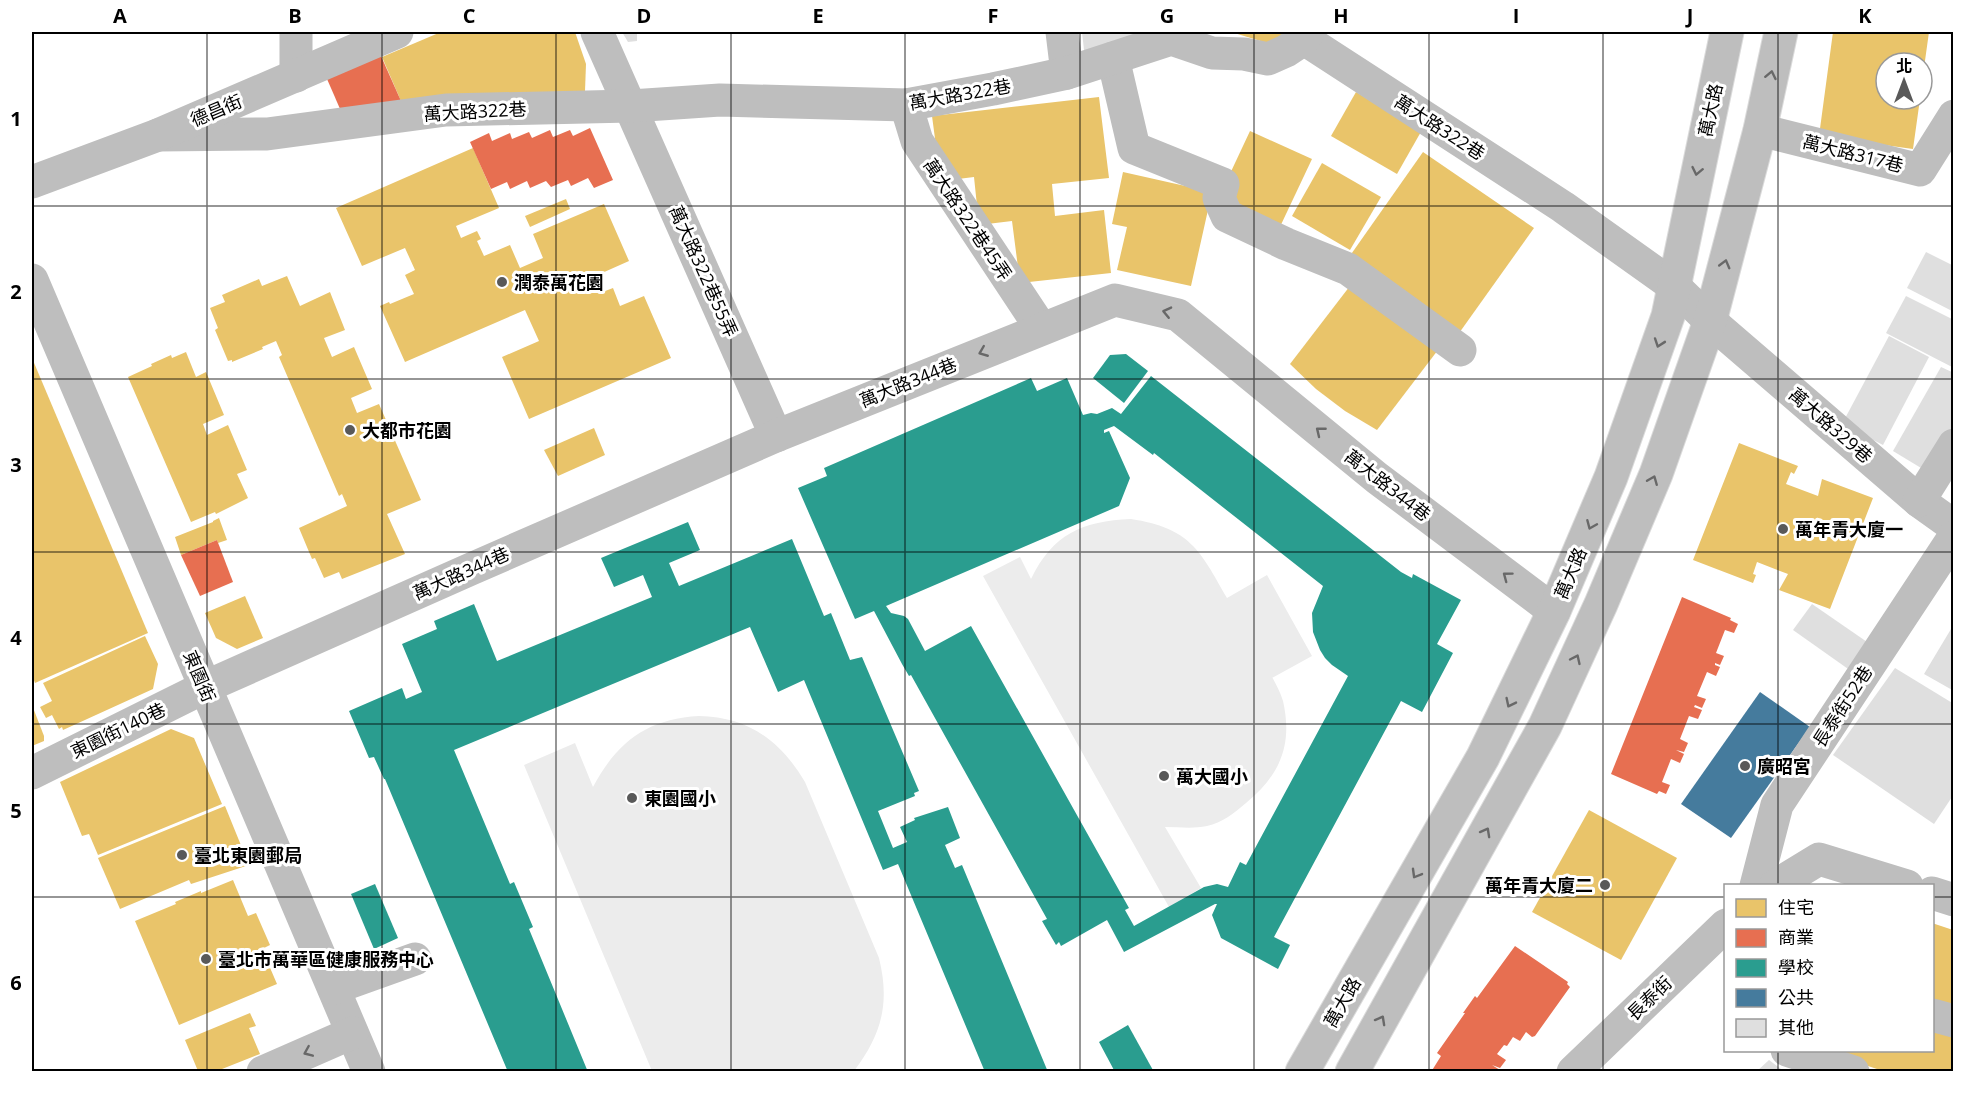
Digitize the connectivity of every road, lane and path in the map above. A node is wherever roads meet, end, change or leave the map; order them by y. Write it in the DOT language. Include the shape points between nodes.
graph roads {
  1 [pos="296,32"];
  2 [pos="397,32"];
  3 [pos="597,32"];
  4 [pos="1062,32"];
  5 [pos="1727,32"];
  6 [pos="1781,32"];
  7 [pos="1306,35"];
  8 [pos="1113,58"];
  9 [pos="1067,73"];
  10 [pos="296,76"];
  11 [pos="906,105"];
  12 [pos="631,106"];
  13 [pos="1953,116"];
  14 [pos="1760,130"];
  15 [pos="158,135"];
  16 [pos="32,182"];
  17 [pos="32,280"];
  18 [pos="1674,286"];
  19 [pos="1710,321"];
  20 [pos="1041,328"];
  21 [pos="1460,350"];
  22 [pos="777,436"];
  23 [pos="1953,445"];
  24 [pos="1919,501"];
  25 [pos="1953,526"];
  26 [pos="1953,537"];
  27 [pos="1554,612"];
  28 [pos="205,687"];
  29 [pos="32,773"];
  30 [pos="1756,884"];
  31 [pos="1777,884"];
  32 [pos="1904,884"];
  33 [pos="1934,894"];
  34 [pos="1953,900"];
  35 [pos="1724,926"];
  36 [pos="415,959"];
  37 [pos="333,988"];
  38 [pos="1934,1016"];
  39 [pos="1953,1021"];
  40 [pos="352,1033"];
  41 [pos="1793,1052"];
  42 [pos="1589,1067"];
  43 [pos="263,1071"];
  44 [pos="369,1071"];
  45 [pos="1302,1071"];
  46 [pos="1352,1071"];
  47 [pos="1852,1071"];
  1 -- 10 [label="street"];
  2 -- 10 [label="street, 德昌街"];
  3 -- 12 [label="street, 萬大路322巷55弄"];
  4 -- 9 [label="street"];
  5 -- 18 [label="street, 萬大路, one-way"];
  14 -- 6 [label="street, one-way"];
  7 -- 8 [label="street, 萬大路322巷" via="1268,59 1212,53 1171,39"];
  7 -- 18 [label="street, 萬大路322巷"];
  8 -- 9 [label="street, 萬大路322巷"];
  8 -- 21 [label="street" via="1134,148 1223,184 1220,198 1227,216 1348,269"];
  9 -- 11 [label="street, 萬大路322巷"];
  10 -- 15 [label="street, 德昌街"];
  11 -- 12 [label="street, 萬大路322巷" via="720,100"];
  11 -- 20 [label="street, 萬大路322巷45弄" via="916,141"];
  12 -- 15 [label="street, 萬大路322巷" via="446,110 267,134"];
  12 -- 22 [label="street, 萬大路322巷55弄"];
  13 -- 14 [label="street, 萬大路317巷" via="1920,170"];
  19 -- 14 [label="street, one-way"];
  15 -- 16 [label="street, 德昌街"];
  17 -- 28 [label="street, 東園街"];
  18 -- 19 [label="street, 萬大路322巷"];
  18 -- 27 [label="street, 萬大路, one-way" via="1668,316 1611,477"];
  19 -- 24 [label="street, 萬大路329巷"];
  46 -- 19 [label="street, one-way" via="1545,726 1656,474"];
  20 -- 22 [label="street, 萬大路344巷, one-way"];
  27 -- 20 [label="street, 萬大路344巷, one-way" via="1377,478 1178,315 1115,300"];
  22 -- 28 [label="street, 萬大路344巷"];
  23 -- 24 [label="street"];
  24 -- 25 [label="street, 萬大路329巷"];
  26 -- 30 [label="street, 長泰街52巷" via="1777,806"];
  27 -- 45 [label="street, 萬大路, one-way" via="1484,757"];
  28 -- 29 [label="street, 東園街140巷"];
  28 -- 37 [label="street, 東園街"];
  31 -- 32 [label="street" via="1819,859"];
  33 -- 34 [label="street"];
  35 -- 42 [label="street, 長泰街"];
  36 -- 37 [label="street"];
  37 -- 40 [label="street, 東園街"];
  38 -- 39 [label="street"];
  40 -- 43 [label="street, one-way"];
  40 -- 44 [label="street, 東園街"];
  41 -- 47 [label="street"];
}
